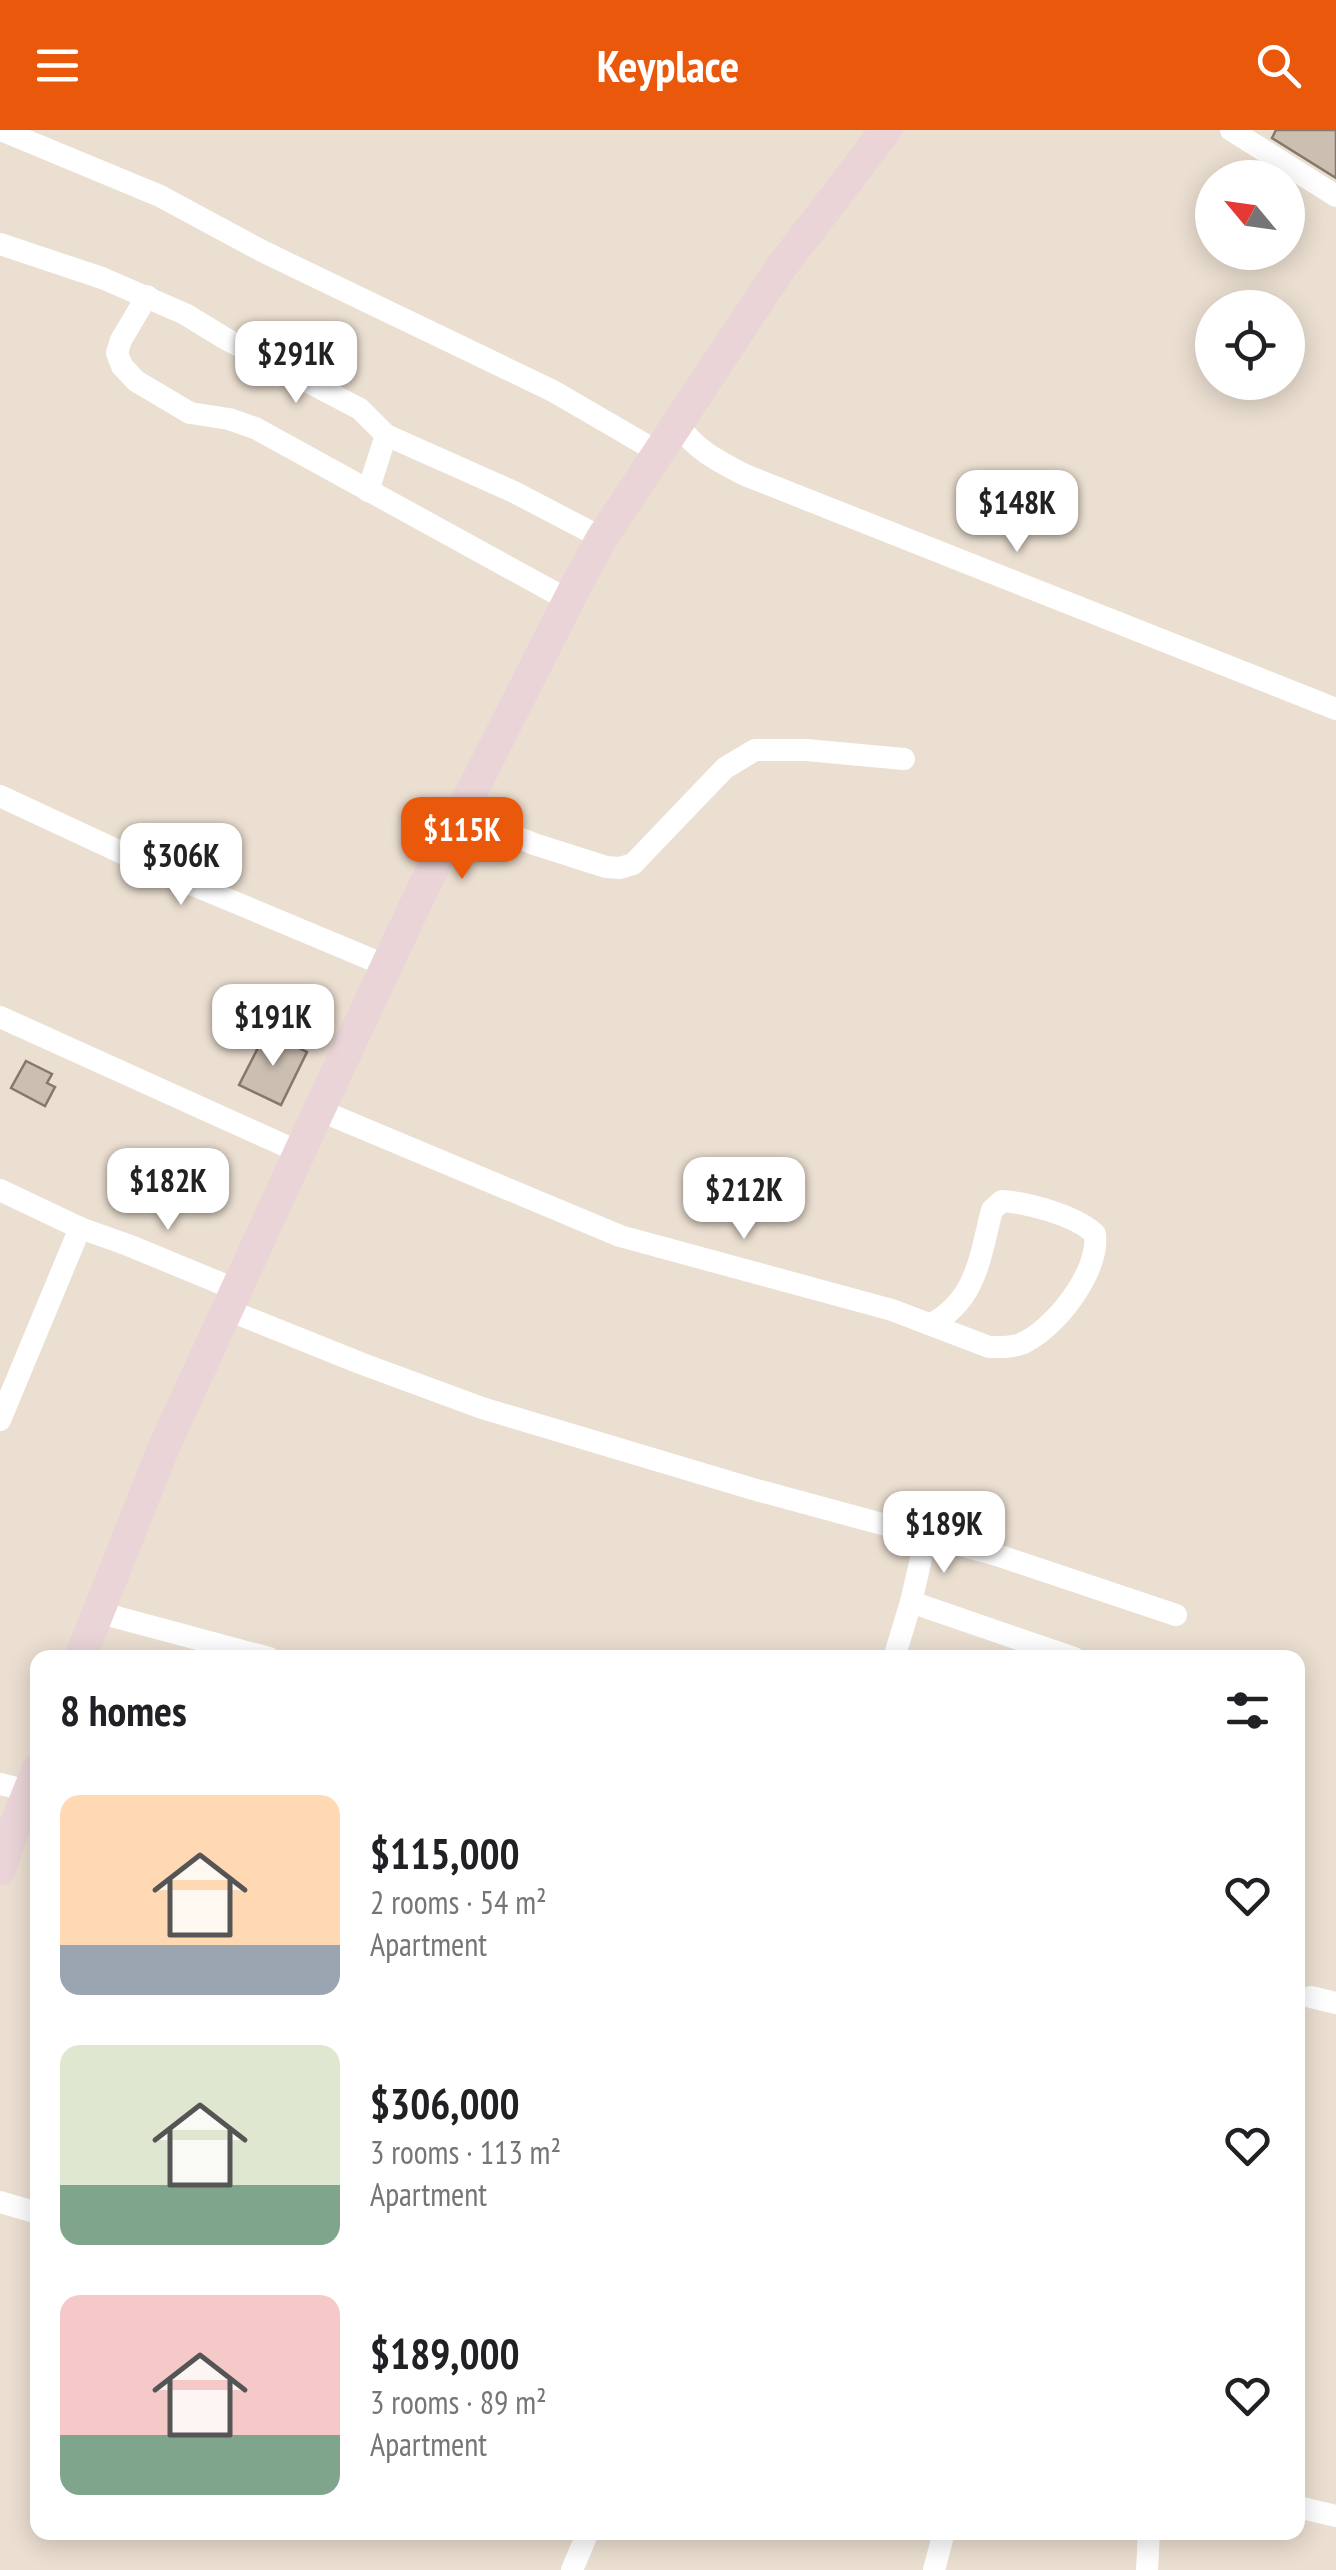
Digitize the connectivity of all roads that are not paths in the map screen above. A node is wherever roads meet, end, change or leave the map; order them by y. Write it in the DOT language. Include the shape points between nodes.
graph roads {
  1 [pos="1,130"];
  2 [pos="886,130"];
  3 [pos="1231,130"];
  4 [pos="1336,196"];
  5 [pos="0,244"];
  6 [pos="147,296"];
  7 [pos="678,423"];
  8 [pos="386,435"];
  9 [pos="658,452"];
  10 [pos="368,491"];
  11 [pos="602,538"];
  12 [pos="568,600"];
  13 [pos="1336,709"];
  14 [pos="904,758"];
  15 [pos="0,796"];
  16 [pos="461,814"];
  17 [pos="387,966"];
  18 [pos="0,1016"];
  19 [pos="318,1110"];
  20 [pos="299,1152"];
  21 [pos="0,1190"];
  22 [pos="80,1228"];
  23 [pos="232,1300"];
  24 [pos="931,1324"];
  25 [pos="5,1392"];
  26 [pos="0,1420"];
  27 [pos="926,1537"];
  28 [pos="910,1602"];
  29 [pos="97,1612"];
  30 [pos="1176,1615"];
  31 [pos="83,1650"];
  32 [pos="239,1650"];
  33 [pos="896,1650"];
  34 [pos="1051,1650"];
  35 [pos="22,1781"];
  36 [pos="0,1870"];
  37 [pos="1310,1997"];
  38 [pos="1336,2003"];
  39 [pos="0,2202"];
  40 [pos="30,2211"];
  41 [pos="1305,2509"];
  42 [pos="1336,2516"];
  43 [pos="585,2540"];
  44 [pos="942,2540"];
  45 [pos="1150,2540"];
  46 [pos="572,2570"];
  47 [pos="934,2570"];
  48 [pos="1148,2570"];
  1 -- 9 [label="street" via="160,196 553,391"];
  2 -- 7 [label="main road" via="778,270"];
  3 -- 4 [label="street"];
  5 -- 6 [label="street"];
  6 -- 8 [label="street" via="360,409"];
  6 -- 10 [label="street" via="117,353 136,381 190,412 255,428"];
  7 -- 9 [label="main road"];
  7 -- 13 [label="street" via="711,458 745,475"];
  8 -- 10 [label="street"];
  8 -- 11 [label="street"];
  9 -- 11 [label="main road"];
  10 -- 12 [label="street"];
  11 -- 12 [label="main road"];
  12 -- 16 [label="main road"];
  14 -- 16 [label="street" via="755,750 724,768 632,864 620,868"];
  15 -- 17 [label="street"];
  16 -- 17 [label="main road"];
  17 -- 19 [label="main road"];
  18 -- 20 [label="street"];
  19 -- 20 [label="main road"];
  19 -- 24 [label="street" via="620,1236"];
  20 -- 23 [label="main road"];
  21 -- 22 [label="street"];
  22 -- 23 [label="street" via="128,1245"];
  22 -- 25 [label="street"];
  23 -- 27 [label="street" via="360,1364 482,1408"];
  23 -- 29 [label="main road"];
  24 -- 24 [label="street" via="961,1303 992,1210 1002,1201 1066,1218 1094,1234 1094,1252 1070,1302 1022,1343 989,1347"];
  25 -- 26 [label="street"];
  27 -- 28 [label="street"];
  27 -- 30 [label="street"];
  28 -- 33 [label="street"];
  28 -- 34 [label="street"];
  29 -- 31 [label="main road"];
  29 -- 32 [label="street"];
  35 -- 36 [label="main road"];
  37 -- 38 [label="street"];
  39 -- 40 [label="street"];
  41 -- 42 [label="street"];
  43 -- 46 [label="street"];
  44 -- 47 [label="street"];
  45 -- 48 [label="street"];
}
